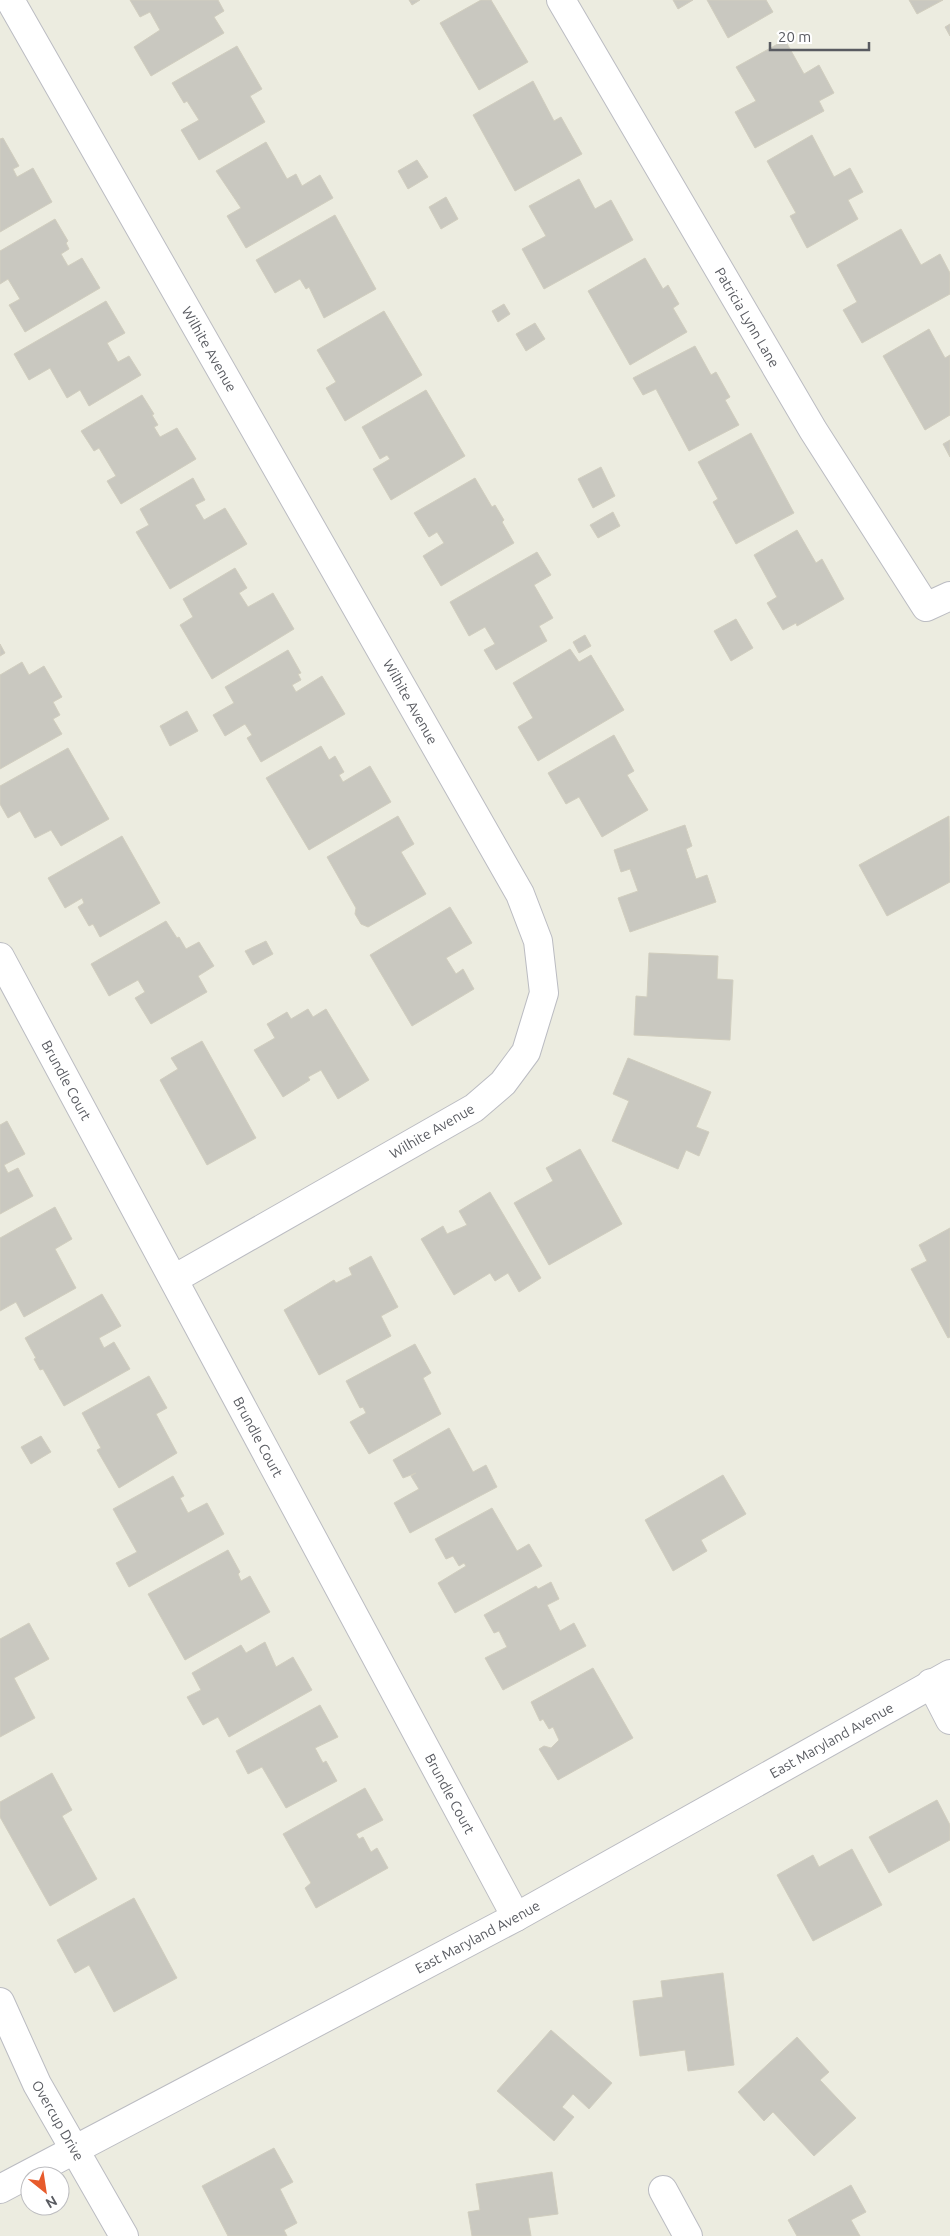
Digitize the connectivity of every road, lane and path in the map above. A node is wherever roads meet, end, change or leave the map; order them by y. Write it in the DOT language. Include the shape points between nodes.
graph roads {
  1 [pos="10,0"];
  2 [pos="561,0"];
  3 [pos="950,596"];
  4 [pos="0,957"];
  5 [pos="174,1279"];
  6 [pos="940,1678"];
  7 [pos="950,1720"];
  8 [pos="516,1917"];
  9 [pos="0,2002"];
  10 [pos="76,2149"];
  11 [pos="0,2189"];
  12 [pos="663,2190"];
  13 [pos="124,2236"];
  14 [pos="688,2236"];
  1 -- 5 [label="street, Wilhite Avenue" via="520,894 538,941 544,993 526,1052 503,1083 474,1108"];
  2 -- 3 [label="street, Patricia Lynn Lane" via="813,430 926,607"];
  4 -- 5 [label="street, Brundle Court"];
  5 -- 8 [label="street, Brundle Court"];
  6 -- 7 [label="street"];
  6 -- 8 [label="street, East Maryland Avenue"];
  8 -- 10 [label="street, East Maryland Avenue"];
  9 -- 10 [label="street, Overcup Drive" via="37,2084"];
  10 -- 11 [label="street, East Maryland Avenue"];
  10 -- 13 [label="street, Overcup Drive"];
  12 -- 14 [label="street"];
}
